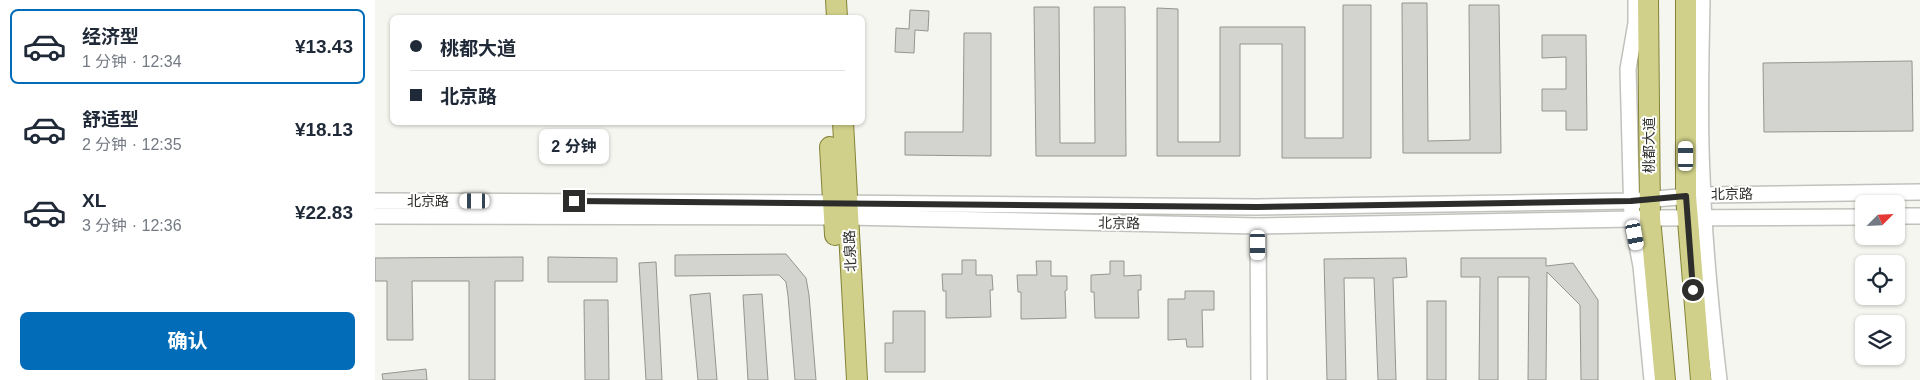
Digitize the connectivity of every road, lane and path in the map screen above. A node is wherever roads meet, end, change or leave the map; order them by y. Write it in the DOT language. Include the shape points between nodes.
graph roads {
  1 [pos="822,0"];
  2 [pos="836,0"];
  3 [pos="1636,0"];
  4 [pos="1648,0"];
  5 [pos="1686,0"];
  6 [pos="1702,0"];
  7 [pos="823,15"];
  8 [pos="837,15"];
  9 [pos="829,125"];
  10 [pos="843,125"];
  11 [pos="1920,192"];
  12 [pos="1694,195"];
  13 [pos="375,200"];
  14 [pos="1640,209"];
  15 [pos="841,210"];
  16 [pos="375,216"];
  17 [pos="1905,216"];
  18 [pos="1920,216"];
  19 [pos="1855,217"];
  20 [pos="1695,219"];
  21 [pos="1258,226"];
  22 [pos="843,380"];
  23 [pos="857,380"];
  24 [pos="1259,380"];
  25 [pos="1652,380"];
  26 [pos="1665,380"];
  27 [pos="1701,380"];
  28 [pos="1719,380"];
  1 -- 7 [label="main road"];
  2 -- 8 [label="main road"];
  3 -- 14 [label="street" via="1636,23 1628,69"];
  4 -- 14 [label="main road, 桃都大道"];
  5 -- 12 [label="main road"];
  6 -- 12 [label="street"];
  9 -- 15 [label="main road, 北泉路"];
  10 -- 15 [label="main road, 北泉路"];
  11 -- 12 [label="street, 北京路"];
  12 -- 14 [label="street, 北京路"];
  12 -- 20 [label="main road"];
  13 -- 15 [label="street, 北京路"];
  14 -- 15 [label="street, 北京路"];
  14 -- 20 [label="street, 北京路"];
  14 -- 21 [label="street, 北京路"];
  14 -- 25 [label="street" via="1641,266"];
  14 -- 26 [label="main road, 桃都大道"];
  15 -- 16 [label="street, 北京路"];
  15 -- 21 [label="street, 北京路"];
  15 -- 22 [label="main road, 北泉路"];
  15 -- 23 [label="main road, 北泉路"];
  17 -- 18 [label="street"];
  19 -- 20 [label="street, 北京路"];
  20 -- 27 [label="main road"];
  20 -- 28 [label="street" via="1708,281"];
  21 -- 24 [label="street"];
}
